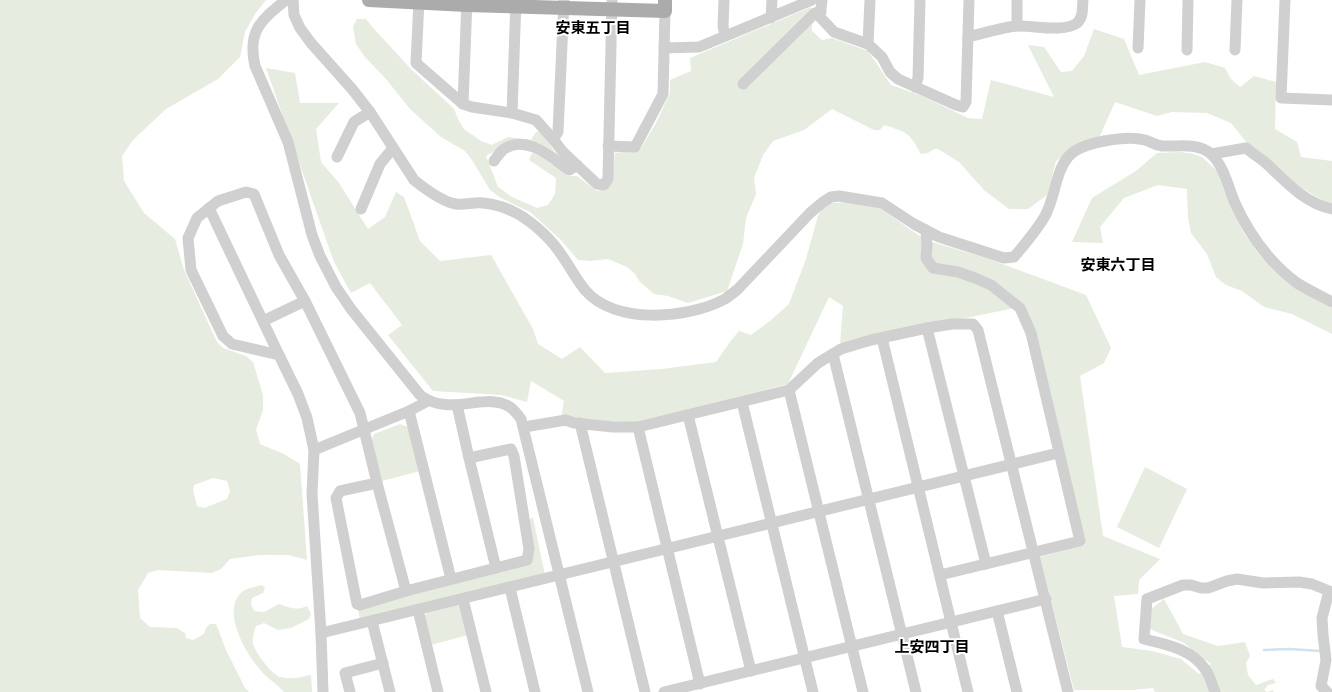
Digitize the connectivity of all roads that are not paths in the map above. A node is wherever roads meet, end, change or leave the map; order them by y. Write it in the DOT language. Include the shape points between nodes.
graph roads {
  1 [pos="286,0"];
  2 [pos="293,0"];
  3 [pos="370,0"];
  4 [pos="724,0"];
  5 [pos="772,0"];
  6 [pos="812,0"];
  7 [pos="822,0"];
  8 [pos="870,0"];
  9 [pos="920,0"];
  10 [pos="969,0"];
  11 [pos="1018,0"];
  12 [pos="1083,0"];
  13 [pos="1140,0"];
  14 [pos="1188,0"];
  15 [pos="1237,0"];
  16 [pos="1285,0"];
  17 [pos="419,1"];
  18 [pos="467,2"];
  19 [pos="516,3"];
  20 [pos="564,4"];
  21 [pos="612,5"];
  22 [pos="665,6"];
  23 [pos="821,12"];
  24 [pos="771,18"];
  25 [pos="1017,26"];
  26 [pos="725,36"];
  27 [pos="968,37"];
  28 [pos="868,44"];
  29 [pos="664,48"];
  30 [pos="1138,48"];
  31 [pos="1187,50"];
  32 [pos="1235,50"];
  33 [pos="743,84"];
  34 [pos="915,87"];
  35 [pos="1332,100"];
  36 [pos="463,104"];
  37 [pos="370,112"];
  38 [pos="512,113"];
  39 [pos="553,139"];
  40 [pos="608,146"];
  41 [pos="393,148"];
  42 [pos="1211,154"];
  43 [pos="337,157"];
  44 [pos="494,161"];
  45 [pos="576,165"];
  46 [pos="209,208"];
  47 [pos="361,209"];
  48 [pos="1332,209"];
  49 [pos="926,230"];
  50 [pos="305,301"];
  51 [pos="1332,302"];
  52 [pos="263,321"];
  53 [pos="927,328"];
  54 [pos="882,338"];
  55 [pos="833,354"];
  56 [pos="279,355"];
  57 [pos="789,390"];
  58 [pos="428,401"];
  59 [pos="742,402"];
  60 [pos="457,405"];
  61 [pos="409,412"];
  62 [pos="688,415"];
  63 [pos="580,423"];
  64 [pos="524,427"];
  65 [pos="638,427"];
  66 [pos="364,429"];
  67 [pos="314,450"];
  68 [pos="1058,453"];
  69 [pos="469,458"];
  70 [pos="1011,464"];
  71 [pos="964,475"];
  72 [pos="377,482"];
  73 [pos="918,487"];
  74 [pos="868,499"];
  75 [pos="819,511"];
  76 [pos="771,523"];
  77 [pos="718,536"];
  78 [pos="667,549"];
  79 [pos="1034,552"];
  80 [pos="614,562"];
  81 [pos="986,564"];
  82 [pos="496,568"];
  83 [pos="940,575"];
  84 [pos="560,576"];
  85 [pos="451,579"];
  86 [pos="510,588"];
  87 [pos="406,591"];
  88 [pos="464,599"];
  89 [pos="1046,599"];
  90 [pos="418,610"];
  91 [pos="997,611"];
  92 [pos="372,621"];
  93 [pos="951,622"];
  94 [pos="321,633"];
  95 [pos="902,634"];
  96 [pos="852,646"];
  97 [pos="804,658"];
  98 [pos="383,663"];
  99 [pos="751,671"];
  100 [pos="700,684"];
  101 [pos="323,692"];
  102 [pos="350,692"];
  103 [pos="390,692"];
  104 [pos="438,692"];
  105 [pos="486,692"];
  106 [pos="535,692"];
  107 [pos="588,692"];
  108 [pos="645,692"];
  109 [pos="664,692"];
  110 [pos="813,692"];
  111 [pos="863,692"];
  112 [pos="916,692"];
  113 [pos="968,692"];
  114 [pos="1017,692"];
  115 [pos="1068,692"];
  116 [pos="1215,692"];
  117 [pos="1326,692"];
  1 -- 58 [label="street" via="270,13 254,34 253,55 255,66 288,142 312,235 336,287 351,309 412,386"];
  2 -- 37 [label="street" via="294,14 300,28"];
  3 -- 17 [label="main road"];
  4 -- 26 [label="street"];
  5 -- 24 [label="street"];
  6 -- 24 [label="street"];
  7 -- 23 [label="street"];
  8 -- 28 [label="street"];
  9 -- 34 [label="street" via="918,78"];
  10 -- 27 [label="street"];
  11 -- 25 [label="street"];
  12 -- 25 [label="street" via="1082,17 1072,26"];
  13 -- 30 [label="street"];
  14 -- 31 [label="street"];
  15 -- 32 [label="street"];
  16 -- 35 [label="street" via="1281,98"];
  17 -- 18 [label="main road"];
  17 -- 36 [label="street" via="416,63"];
  18 -- 19 [label="main road"];
  18 -- 36 [label="street"];
  19 -- 20 [label="main road"];
  19 -- 38 [label="street"];
  20 -- 21 [label="main road"];
  20 -- 39 [label="street" via="558,132"];
  21 -- 22 [label="main road"];
  21 -- 40 [label="street"];
  22 -- 29 [label="street"];
  23 -- 28 [label="street" via="820,17 834,32"];
  23 -- 33 [label="street" via="815,14"];
  24 -- 26 [label="street"];
  25 -- 27 [label="street"];
  26 -- 29 [label="street" via="699,46"];
  27 -- 34 [label="street" via="966,102 963,107"];
  28 -- 34 [label="street" via="882,57 890,72"];
  29 -- 40 [label="street" via="663,94 635,147"];
  36 -- 38 [label="street"];
  37 -- 41 [label="street"];
  37 -- 43 [label="street" via="354,122"];
  38 -- 39 [label="street" via="536,120"];
  39 -- 45 [label="street"];
  40 -- 45 [label="street" via="608,179 604,185 597,184"];
  41 -- 47 [label="street" via="380,164"];
  41 -- 49 [label="street" via="408,172 420,185 455,204 482,203 513,211 552,241 585,290 593,297 617,310 640,314 658,316 680,313 726,299 810,213 831,198 839,196 882,202"];
  42 -- 48 [label="street" via="1246,148 1303,196 1322,207"];
  42 -- 49 [label="street" via="1195,146 1159,146 1146,140 1120,138 1074,152 1061,170 1045,215 1014,257 1004,258 939,237"];
  42 -- 51 [label="street" via="1221,168 1242,217 1272,260 1298,284"];
  44 -- 45 [label="street" via="504,149 515,144 527,145 541,151 569,170"];
  46 -- 50 [label="street" via="218,201 239,194 254,194 279,255"];
  46 -- 52 [label="street"];
  46 -- 56 [label="street" via="197,218 188,238 191,270 222,336 232,344"];
  49 -- 68 [label="street" via="926,258 933,268 958,272 991,285 1020,308 1031,333"];
  50 -- 52 [label="street"];
  50 -- 66 [label="street" via="360,413"];
  52 -- 56 [label="street"];
  53 -- 54 [label="street"];
  53 -- 70 [label="street" via="973,324 978,330"];
  53 -- 71 [label="street"];
  54 -- 55 [label="street" via="841,349"];
  54 -- 73 [label="street"];
  55 -- 57 [label="street" via="818,363"];
  55 -- 74 [label="street"];
  56 -- 67 [label="street" via="307,418"];
  57 -- 59 [label="street"];
  57 -- 75 [label="street"];
  58 -- 60 [label="street" via="442,405"];
  58 -- 61 [label="street"];
  59 -- 62 [label="street"];
  59 -- 76 [label="street"];
  60 -- 64 [label="street" via="500,403 510,408 521,419"];
  60 -- 69 [label="street"];
  61 -- 66 [label="street"];
  61 -- 85 [label="street"];
  62 -- 65 [label="street"];
  62 -- 77 [label="street"];
  63 -- 64 [label="street" via="566,420"];
  63 -- 65 [label="street"];
  63 -- 80 [label="street"];
  64 -- 84 [label="street"];
  65 -- 78 [label="street"];
  66 -- 67 [label="street"];
  66 -- 72 [label="street"];
  67 -- 94 [label="street" via="312,494"];
  68 -- 70 [label="street"];
  68 -- 79 [label="street" via="1080,541"];
  69 -- 82 [label="street"];
  69 -- 82 [label="street" via="511,449 514,456 529,549 526,560"];
  70 -- 71 [label="street"];
  70 -- 79 [label="street"];
  71 -- 73 [label="street"];
  71 -- 81 [label="street"];
  72 -- 87 [label="street"];
  72 -- 87 [label="street" via="340,491 336,498 357,604 360,606"];
  73 -- 74 [label="street"];
  73 -- 83 [label="street"];
  74 -- 75 [label="street"];
  74 -- 95 [label="street"];
  75 -- 76 [label="street"];
  75 -- 96 [label="street"];
  76 -- 77 [label="street"];
  76 -- 97 [label="street"];
  77 -- 78 [label="street"];
  77 -- 99 [label="street"];
  78 -- 80 [label="street"];
  78 -- 100 [label="street"];
  79 -- 81 [label="street"];
  79 -- 89 [label="street"];
  80 -- 84 [label="street"];
  80 -- 108 [label="street"];
  81 -- 83 [label="street"];
  82 -- 85 [label="street"];
  83 -- 93 [label="street"];
  84 -- 86 [label="street"];
  84 -- 107 [label="street"];
  85 -- 87 [label="street"];
  86 -- 88 [label="street"];
  86 -- 106 [label="street"];
  88 -- 90 [label="street"];
  88 -- 105 [label="street"];
  89 -- 91 [label="street"];
  89 -- 115 [label="street"];
  90 -- 92 [label="street"];
  90 -- 104 [label="street"];
  91 -- 93 [label="street"];
  91 -- 114 [label="street"];
  92 -- 94 [label="street"];
  92 -- 98 [label="street"];
  93 -- 95 [label="street"];
  93 -- 113 [label="street"];
  94 -- 101 [label="street"];
  95 -- 96 [label="street"];
  95 -- 112 [label="street"];
  96 -- 97 [label="street"];
  96 -- 111 [label="street"];
  97 -- 99 [label="street"];
  97 -- 110 [label="street"];
  98 -- 102 [label="street" via="345,673"];
  98 -- 103 [label="street"];
  99 -- 100 [label="street"];
  100 -- 109 [label="street"];
  116 -- 117 [label="street" via="1205,669 1195,658 1173,646 1144,638 1147,599 1183,585 1208,588 1237,579 1263,583 1299,582 1329,591 1322,618 1326,660 1322,686"];
}
